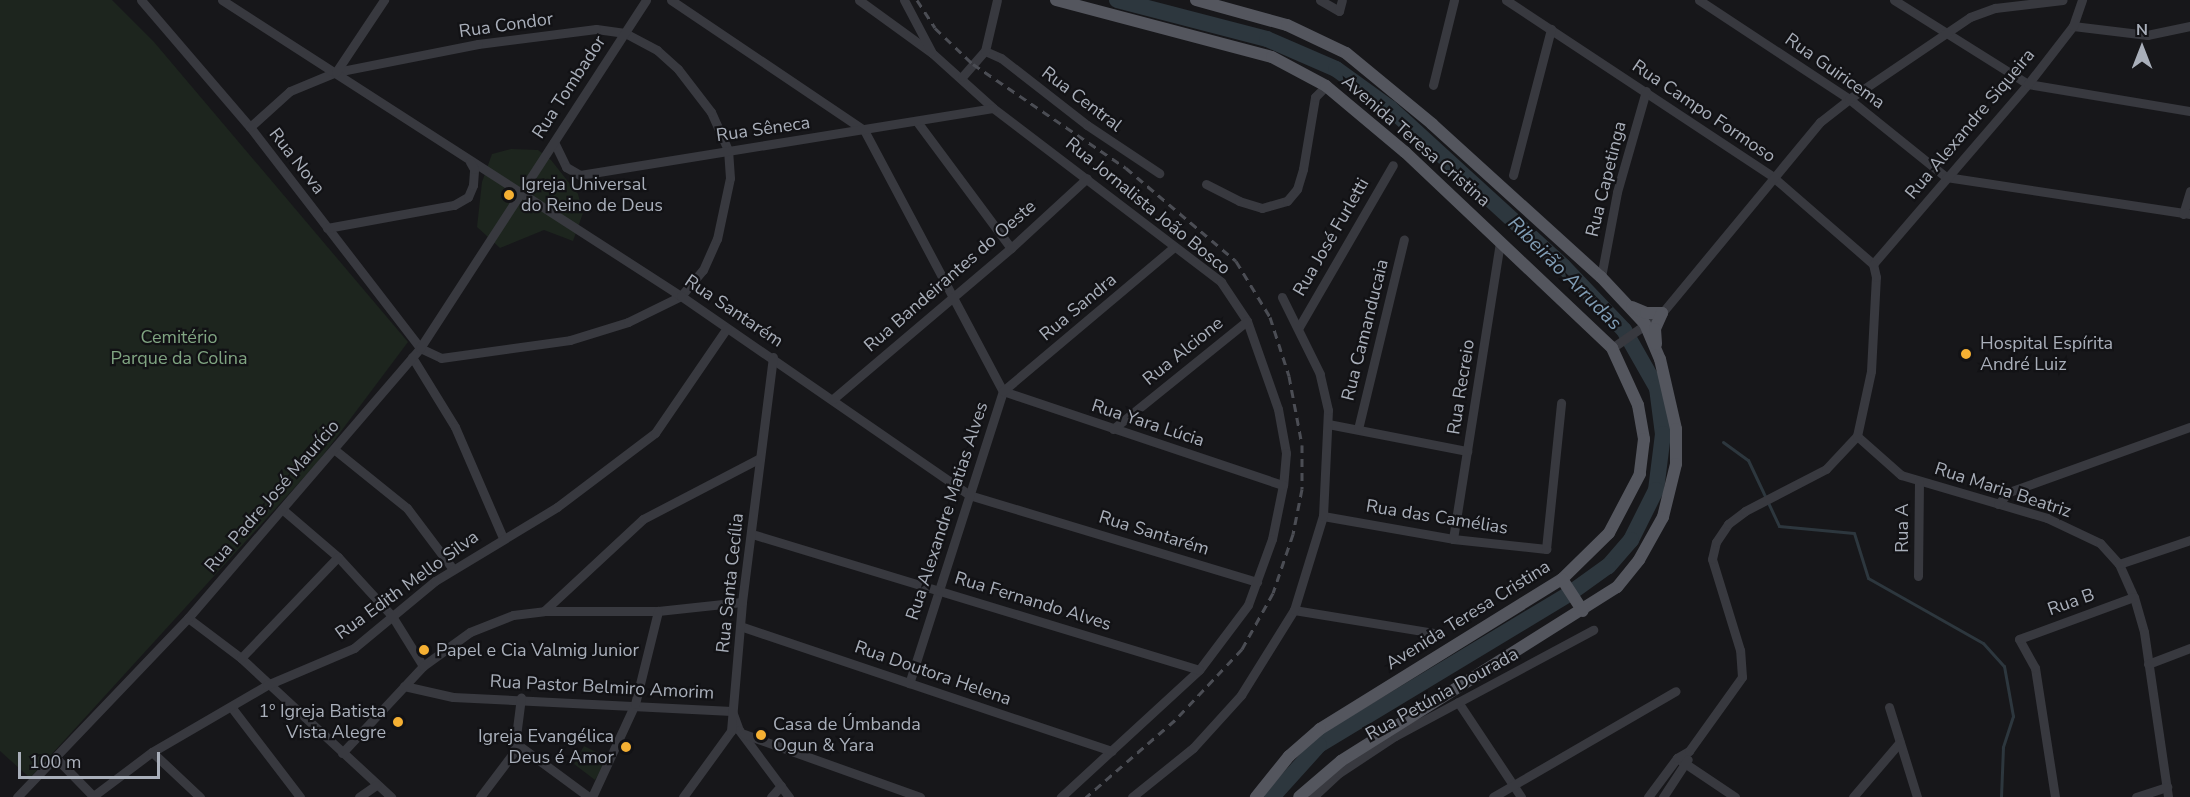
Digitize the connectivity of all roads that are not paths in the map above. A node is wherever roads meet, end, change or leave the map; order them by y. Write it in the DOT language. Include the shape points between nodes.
graph roads {
  1 [pos="141,0"];
  2 [pos="222,0"];
  3 [pos="384,0"];
  4 [pos="646,0"];
  5 [pos="671,0"];
  6 [pos="859,0"];
  7 [pos="904,0"];
  8 [pos="998,0"];
  9 [pos="1056,0"];
  10 [pos="1196,0"];
  11 [pos="1320,0"];
  12 [pos="1342,0"];
  13 [pos="1454,0"];
  14 [pos="1506,0"];
  15 [pos="1700,0"];
  16 [pos="1894,0"];
  17 [pos="2063,0"];
  18 [pos="2082,0"];
  19 [pos="2073,26"];
  20 [pos="2190,26"];
  21 [pos="1551,29"];
  22 [pos="624,33"];
  23 [pos="1942,33"];
  24 [pos="985,51"];
  25 [pos="932,53"];
  26 [pos="336,72"];
  27 [pos="962,77"];
  28 [pos="2028,84"];
  29 [pos="1432,85"];
  30 [pos="1326,86"];
  31 [pos="1646,90"];
  32 [pos="1850,99"];
  33 [pos="993,108"];
  34 [pos="2190,111"];
  35 [pos="918,123"];
  36 [pos="250,127"];
  37 [pos="864,130"];
  38 [pos="554,142"];
  39 [pos="728,150"];
  40 [pos="470,162"];
  41 [pos="1393,165"];
  42 [pos="1160,173"];
  43 [pos="1513,175"];
  44 [pos="1773,177"];
  45 [pos="1946,177"];
  46 [pos="1087,178"];
  47 [pos="1206,184"];
  48 [pos="2190,191"];
  49 [pos="521,193"];
  50 [pos="2186,214"];
  51 [pos="327,228"];
  52 [pos="1404,239"];
  53 [pos="1500,241"];
  54 [pos="1174,247"];
  55 [pos="1011,248"];
  56 [pos="1873,264"];
  57 [pos="1601,277"];
  58 [pos="953,294"];
  59 [pos="681,296"];
  60 [pos="1282,297"];
  61 [pos="1628,306"];
  62 [pos="1662,313"];
  63 [pos="1247,321"];
  64 [pos="1299,327"];
  65 [pos="1641,327"];
  66 [pos="727,328"];
  67 [pos="1616,345"];
  68 [pos="420,348"];
  69 [pos="1656,349"];
  70 [pos="412,357"];
  71 [pos="773,357"];
  72 [pos="1003,392"];
  73 [pos="833,399"];
  74 [pos="1561,403"];
  75 [pos="1328,424"];
  76 [pos="2190,427"];
  77 [pos="1113,429"];
  78 [pos="1358,429"];
  79 [pos="1857,436"];
  80 [pos="335,450"];
  81 [pos="1467,452"];
  82 [pos="760,458"];
  83 [pos="1919,481"];
  84 [pos="1282,485"];
  85 [pos="969,495"];
  86 [pos="1998,504"];
  87 [pos="282,509"];
  88 [pos="1323,516"];
  89 [pos="752,534"];
  90 [pos="503,538"];
  91 [pos="1453,539"];
  92 [pos="2190,540"];
  93 [pos="338,557"];
  94 [pos="2119,564"];
  95 [pos="453,569"];
  96 [pos="1918,576"];
  97 [pos="1563,580"];
  98 [pos="1257,582"];
  99 [pos="938,589"];
  100 [pos="2134,597"];
  101 [pos="742,602"];
  102 [pos="1582,609"];
  103 [pos="1294,610"];
  104 [pos="544,611"];
  105 [pos="658,611"];
  106 [pos="392,616"];
  107 [pos="188,618"];
  108 [pos="743,627"];
  109 [pos="1593,630"];
  110 [pos="1435,633"];
  111 [pos="2190,648"];
  112 [pos="241,658"];
  113 [pos="2148,664"];
  114 [pos="423,666"];
  115 [pos="1200,669"];
  116 [pos="909,683"];
  117 [pos="267,685"];
  118 [pos="404,686"];
  119 [pos="1676,691"];
  120 [pos="521,697"];
  121 [pos="1458,702"];
  122 [pos="635,704"];
  123 [pos="1890,707"];
  124 [pos="232,708"];
  125 [pos="732,711"];
  126 [pos="743,734"];
  127 [pos="1900,742"];
  128 [pos="517,744"];
  129 [pos="1112,751"];
  130 [pos="1689,751"];
  131 [pos="152,752"];
  132 [pos="342,753"];
  133 [pos="1677,758"];
  134 [pos="57,759"];
  135 [pos="1687,765"];
  136 [pos="376,784"];
  137 [pos="1514,785"];
  138 [pos="781,786"];
  139 [pos="2167,792"];
  140 [pos="93,796"];
  141 [pos="17,797"];
  142 [pos="200,797"];
  143 [pos="300,797"];
  144 [pos="359,797"];
  145 [pos="391,797"];
  146 [pos="480,797"];
  147 [pos="590,797"];
  148 [pos="683,797"];
  149 [pos="771,797"];
  150 [pos="789,797"];
  151 [pos="920,797"];
  152 [pos="1061,797"];
  153 [pos="1132,797"];
  154 [pos="1256,797"];
  155 [pos="1299,797"];
  156 [pos="1313,797"];
  157 [pos="1493,797"];
  158 [pos="1521,797"];
  159 [pos="1648,797"];
  160 [pos="1663,797"];
  161 [pos="1735,797"];
  162 [pos="1853,797"];
  163 [pos="1917,797"];
  164 [pos="2055,797"];
  165 [pos="2136,797"];
  1 -- 36 [label="street, Rua Nova"];
  2 -- 26 [label="street, Rua Santarém"];
  3 -- 26 [label="street"];
  4 -- 22 [label="street, Rua Tombador"];
  5 -- 37 [label="street"];
  6 -- 25 [label="street, Rua Jornalista João Bosco"];
  7 -- 25 [label="street"];
  8 -- 24 [label="street"];
  9 -- 30 [label="main road, Avenida Teresa Cristina" via="1272,57"];
  10 -- 57 [label="main road, Avenida Teresa Cristina" via="1287,25 1346,53 1432,124"];
  11 -- 12 [label="street" via="1339,11"];
  13 -- 29 [label="street"];
  14 -- 21 [label="street, Rua Campo Formoso"];
  15 -- 32 [label="street, Rua Guiricema"];
  16 -- 23 [label="street"];
  17 -- 23 [label="street" via="1995,8 1970,16"];
  18 -- 19 [label="street, Rua Alexandre Siqueira"];
  19 -- 20 [label="street" via="2147,35"];
  19 -- 28 [label="street, Rua Alexandre Siqueira"];
  21 -- 31 [label="street, Rua Campo Formoso"];
  21 -- 43 [label="street"];
  22 -- 26 [label="street, Rua Condor" via="596,29 478,44"];
  22 -- 38 [label="street, Rua Tombador"];
  22 -- 39 [label="street, Rua Condor" via="657,50 678,69 711,112"];
  23 -- 28 [label="street"];
  23 -- 32 [label="street"];
  24 -- 27 [label="street"];
  24 -- 42 [label="street, Rua Central" via="1001,58 1087,125"];
  25 -- 27 [label="street, Rua Jornalista João Bosco"];
  26 -- 36 [label="street, Rua Condor" via="290,91"];
  26 -- 40 [label="street, Rua Santarém"];
  27 -- 33 [label="street, Rua Jornalista João Bosco"];
  28 -- 34 [label="street"];
  28 -- 45 [label="street, Rua Alexandre Siqueira"];
  30 -- 47 [label="street" via="1315,98 1298,189 1287,201 1262,208"];
  30 -- 53 [label="main road, Avenida Teresa Cristina"];
  31 -- 44 [label="street, Rua Campo Formoso"];
  31 -- 57 [label="street, Rua Capetinga" via="1617,192"];
  32 -- 44 [label="street" via="1820,122"];
  32 -- 45 [label="street, Rua Guiricema"];
  33 -- 35 [label="street, Rua Sêneca"];
  33 -- 46 [label="street, Rua Jornalista João Bosco"];
  35 -- 37 [label="street, Rua Sêneca"];
  35 -- 55 [label="street"];
  36 -- 51 [label="street, Rua Nova"];
  37 -- 39 [label="street, Rua Sêneca"];
  37 -- 58 [label="street, Rua Alexandre Matias Alves"];
  38 -- 39 [label="street, Rua Sêneca" via="566,167 580,176"];
  38 -- 49 [label="street, Rua Tombador"];
  39 -- 59 [label="street, Rua Condor" via="730,178 717,239 703,270"];
  40 -- 49 [label="street, Rua Santarém"];
  40 -- 51 [label="street" via="474,169 473,185 468,197 454,205"];
  41 -- 64 [label="street, Rua José Furletti"];
  44 -- 56 [label="street, Rua Campo Formoso" via="1814,208"];
  44 -- 62 [label="street"];
  45 -- 50 [label="street"];
  45 -- 56 [label="street, Rua Alexandre Siqueira"];
  46 -- 54 [label="street, Rua Jornalista João Bosco"];
  46 -- 55 [label="street, Rua Bandeirantes do Oeste"];
  48 -- 50 [label="street"];
  49 -- 59 [label="street, Rua Santarém"];
  49 -- 68 [label="street, Rua Padre José Maurício"];
  51 -- 68 [label="street, Rua Nova"];
  52 -- 78 [label="street, Rua Camanducaia"];
  53 -- 67 [label="main road, Avenida Teresa Cristina"];
  53 -- 81 [label="street, Rua Recreio"];
  54 -- 63 [label="street, Rua Jornalista João Bosco" via="1221,282"];
  54 -- 72 [label="street, Rua Sandra"];
  55 -- 58 [label="street, Rua Bandeirantes do Oeste"];
  56 -- 79 [label="street" via="1876,277 1871,371"];
  57 -- 61 [label="main road, Avenida Teresa Cristina"];
  58 -- 72 [label="street, Rua Alexandre Matias Alves"];
  58 -- 73 [label="street, Rua Bandeirantes do Oeste"];
  59 -- 66 [label="street, Rua Santarém"];
  59 -- 68 [label="street, Rua Condor" via="628,322 570,340 441,358"];
  60 -- 64 [label="street"];
  61 -- 62 [label="main road" via="1646,313"];
  61 -- 65 [label="main road, Avenida Teresa Cristina"];
  62 -- 65 [label="street"];
  62 -- 69 [label="main road" via="1655,329"];
  63 -- 77 [label="street, Rua Alcione"];
  63 -- 84 [label="street, Rua Jornalista João Bosco" via="1278,409 1286,453"];
  64 -- 75 [label="street" via="1320,374"];
  65 -- 67 [label="street"];
  65 -- 69 [label="main road, Avenida Teresa Cristina"];
  66 -- 71 [label="street, Rua Santarém"];
  66 -- 90 [label="street, Rua Edith Mello Silva" via="655,433 557,507"];
  67 -- 97 [label="main road, Avenida Teresa Cristina" via="1638,405 1644,440 1640,474 1609,533"];
  68 -- 70 [label="street, Rua Padre José Maurício"];
  69 -- 102 [label="main road" via="1670,391 1676,429 1676,464 1663,517 1639,560 1617,587"];
  70 -- 80 [label="street, Rua Padre José Maurício"];
  70 -- 90 [label="street" via="455,428"];
  71 -- 73 [label="street, Rua Santarém"];
  71 -- 82 [label="street, Rua Santa Cecília"];
  72 -- 77 [label="street, Rua Yara Lúcia"];
  72 -- 85 [label="street, Rua Alexandre Matias Alves"];
  73 -- 85 [label="street, Rua Santarém"];
  74 -- 91 [label="street, Rua das Camélias" via="1546,549"];
  75 -- 78 [label="street"];
  75 -- 88 [label="street"];
  76 -- 86 [label="street" via="2009,492"];
  77 -- 84 [label="street, Rua Yara Lúcia"];
  78 -- 81 [label="street"];
  79 -- 83 [label="street, Rua Maria Beatriz" via="1901,475"];
  79 -- 130 [label="street" via="1826,469 1728,524 1716,542 1712,559 1740,650 1742,677"];
  80 -- 87 [label="street, Rua Padre José Maurício"];
  80 -- 95 [label="street" via="407,508"];
  81 -- 91 [label="street, Rua Recreio"];
  82 -- 89 [label="street, Rua Santa Cecília"];
  82 -- 104 [label="street" via="643,519"];
  83 -- 86 [label="street, Rua Maria Beatriz"];
  83 -- 96 [label="street, Rua A"];
  84 -- 98 [label="street, Rua Jornalista João Bosco" via="1272,539"];
  85 -- 98 [label="street, Rua Santarém"];
  85 -- 99 [label="street, Rua Alexandre Matias Alves"];
  86 -- 94 [label="street, Rua Maria Beatriz" via="2047,518 2100,543"];
  87 -- 93 [label="street"];
  87 -- 107 [label="street, Rua Padre José Maurício"];
  88 -- 91 [label="street, Rua das Camélias"];
  88 -- 103 [label="street"];
  89 -- 99 [label="street, Rua Fernando Alves"];
  89 -- 101 [label="street, Rua Santa Cecília"];
  90 -- 95 [label="street, Rua Edith Mello Silva"];
  92 -- 94 [label="street"];
  93 -- 106 [label="street"];
  93 -- 112 [label="street"];
  94 -- 100 [label="street, Rua Maria Beatriz"];
  95 -- 106 [label="street, Rua Edith Mello Silva"];
  97 -- 102 [label="main road"];
  97 -- 154 [label="main road, Avenida Teresa Cristina" via="1320,729 1288,756"];
  98 -- 115 [label="street, Rua Jornalista João Bosco" via="1233,629"];
  99 -- 115 [label="street, Rua Fernando Alves"];
  99 -- 116 [label="street, Rua Alexandre Matias Alves"];
  100 -- 113 [label="street, Rua Maria Beatriz"];
  100 -- 164 [label="street, Rua B" via="2019,639 2035,668"];
  101 -- 105 [label="street"];
  101 -- 108 [label="street, Rua Santa Cecília"];
  102 -- 155 [label="main road" via="1341,761"];
  103 -- 110 [label="street"];
  103 -- 153 [label="street" via="1241,695 1193,748"];
  104 -- 105 [label="street"];
  104 -- 114 [label="street" via="513,615 470,632"];
  105 -- 122 [label="street"];
  106 -- 114 [label="street"];
  106 -- 117 [label="street, Rua Edith Mello Silva" via="354,648"];
  107 -- 112 [label="street"];
  107 -- 134 [label="street, Rua Padre José Maurício"];
  108 -- 116 [label="street, Rua Doutora Helena"];
  108 -- 125 [label="street, Rua Santa Cecília"];
  109 -- 121 [label="street, Rua Petúnia Dourada"];
  111 -- 113 [label="street"];
  112 -- 117 [label="street"];
  113 -- 139 [label="street, Rua Maria Beatriz"];
  114 -- 118 [label="street"];
  115 -- 129 [label="street, Rua Jornalista João Bosco"];
  116 -- 129 [label="street, Rua Doutora Helena"];
  117 -- 124 [label="street, Rua Edith Mello Silva"];
  117 -- 132 [label="street"];
  118 -- 120 [label="street, Rua Pastor Belmiro Amorim" via="453,696"];
  118 -- 132 [label="street"];
  119 -- 137 [label="street"];
  120 -- 122 [label="street, Rua Pastor Belmiro Amorim"];
  120 -- 128 [label="street"];
  121 -- 137 [label="street"];
  121 -- 156 [label="street, Rua Petúnia Dourada" via="1339,773"];
  122 -- 125 [label="street, Rua Pastor Belmiro Amorim"];
  122 -- 147 [label="street"];
  123 -- 127 [label="street"];
  124 -- 131 [label="street, Rua Edith Mello Silva"];
  124 -- 143 [label="street"];
  125 -- 126 [label="street, Rua Pastor Belmiro Amorim"];
  125 -- 148 [label="street, Rua Santa Cecília" via="731,731"];
  126 -- 138 [label="street, Rua Pastor Belmiro Amorim"];
  126 -- 151 [label="street"];
  127 -- 162 [label="street"];
  127 -- 163 [label="street"];
  128 -- 146 [label="street" via="506,765"];
  128 -- 147 [label="street"];
  129 -- 152 [label="street, Rua Jornalista João Bosco"];
  130 -- 133 [label="street"];
  130 -- 135 [label="street"];
  131 -- 140 [label="street, Rua Edith Mello Silva"];
  131 -- 142 [label="street"];
  132 -- 136 [label="street"];
  133 -- 135 [label="street"];
  133 -- 159 [label="street"];
  134 -- 140 [label="street"];
  134 -- 141 [label="street, Rua Padre José Maurício"];
  135 -- 160 [label="street"];
  135 -- 161 [label="street"];
  136 -- 144 [label="street"];
  136 -- 145 [label="street"];
  137 -- 157 [label="street"];
  137 -- 158 [label="street"];
  138 -- 149 [label="street"];
  138 -- 150 [label="street, Rua Pastor Belmiro Amorim"];
  139 -- 165 [label="street"];
}
